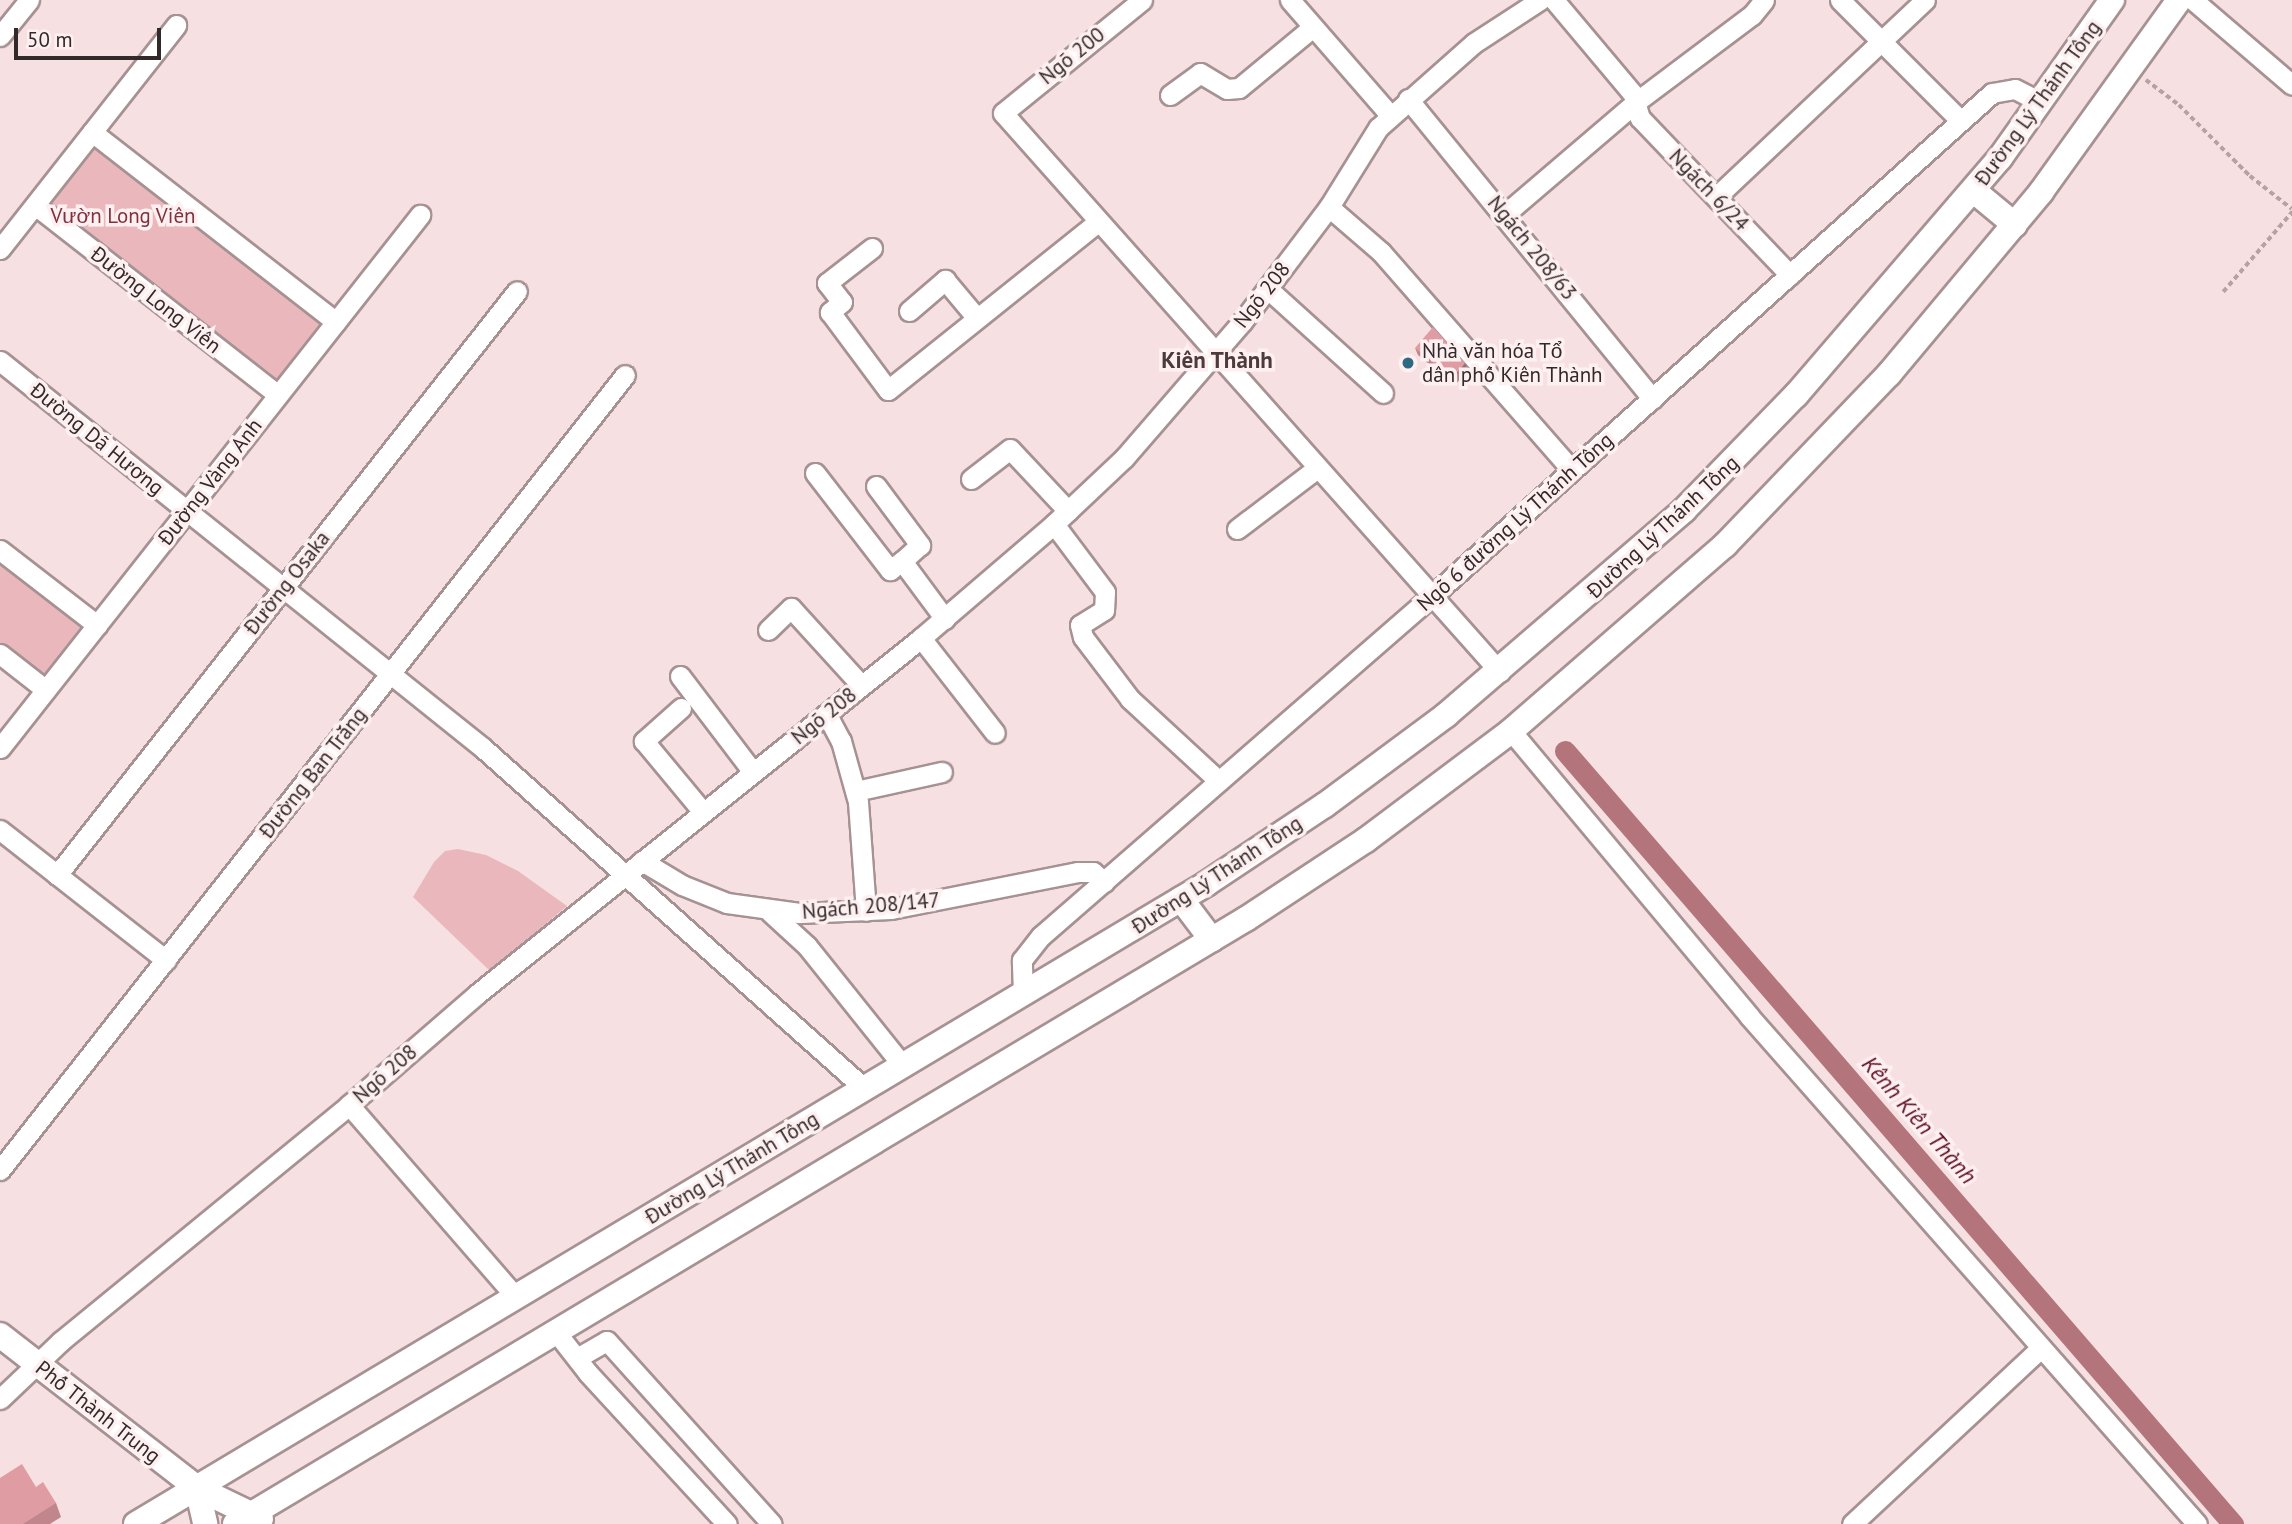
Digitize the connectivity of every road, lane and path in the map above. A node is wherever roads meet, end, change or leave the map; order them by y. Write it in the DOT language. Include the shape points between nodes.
graph roads {
  1 [pos="29,0"];
  2 [pos="1142,0"];
  3 [pos="1290,0"];
  4 [pos="1540,0"];
  5 [pos="1555,0"];
  6 [pos="1764,0"];
  7 [pos="1840,0"];
  8 [pos="1924,0"];
  9 [pos="2112,0"];
  10 [pos="2179,0"];
  11 [pos="2193,0"];
  12 [pos="176,24"];
  13 [pos="1313,27"];
  14 [pos="0,36"];
  15 [pos="1882,38"];
  16 [pos="2131,68"];
  17 [pos="2292,85"];
  18 [pos="1170,95"];
  19 [pos="1408,99"];
  20 [pos="1636,102"];
  21 [pos="2041,102"];
  22 [pos="1390,115"];
  23 [pos="1961,121"];
  24 [pos="92,132"];
  25 [pos="1973,191"];
  26 [pos="1716,197"];
  27 [pos="34,205"];
  28 [pos="1329,206"];
  29 [pos="2292,211"];
  30 [pos="1505,214"];
  31 [pos="420,215"];
  32 [pos="1098,222"];
  33 [pos="2015,225"];
  34 [pos="873,248"];
  35 [pos="0,249"];
  36 [pos="1790,275"];
  37 [pos="1268,289"];
  38 [pos="517,291"];
  39 [pos="2223,292"];
  40 [pos="909,311"];
  41 [pos="976,317"];
  42 [pos="336,322"];
  43 [pos="1214,355"];
  44 [pos="0,361"];
  45 [pos="625,375"];
  46 [pos="1383,393"];
  47 [pos="278,395"];
  48 [pos="1653,399"];
  49 [pos="1316,469"];
  50 [pos="1572,470"];
  51 [pos="815,473"];
  52 [pos="971,478"];
  53 [pos="876,486"];
  54 [pos="187,511"];
  55 [pos="1061,518"];
  56 [pos="1237,529"];
  57 [pos="0,550"];
  58 [pos="902,561"];
  59 [pos="283,588"];
  60 [pos="1432,596"];
  61 [pos="945,619"];
  62 [pos="97,625"];
  63 [pos="768,630"];
  64 [pos="922,638"];
  65 [pos="0,654"];
  66 [pos="1500,672"];
  67 [pos="390,674"];
  68 [pos="680,677"];
  69 [pos="861,685"];
  70 [pos="46,690"];
  71 [pos="681,708"];
  72 [pos="827,715"];
  73 [pos="1511,731"];
  74 [pos="995,733"];
  75 [pos="0,748"];
  76 [pos="753,772"];
  77 [pos="942,772"];
  78 [pos="1219,781"];
  79 [pos="856,791"];
  80 [pos="704,812"];
  81 [pos="0,830"];
  82 [pos="642,861"];
  83 [pos="57,875"];
  84 [pos="622,877"];
  85 [pos="1104,882"];
  86 [pos="1181,899"];
  87 [pos="866,911"];
  88 [pos="770,912"];
  89 [pos="1212,940"];
  90 [pos="166,960"];
  91 [pos="1023,994"];
  92 [pos="903,1066"];
  93 [pos="864,1089"];
  94 [pos="349,1105"];
  95 [pos="0,1170"];
  96 [pos="516,1297"];
  97 [pos="556,1332"];
  98 [pos="0,1335"];
  99 [pos="2041,1348"];
  100 [pos="577,1358"];
  101 [pos="37,1364"];
  102 [pos="0,1399"];
  103 [pos="197,1488"];
  104 [pos="252,1520"];
  105 [pos="136,1524"];
  106 [pos="205,1524"];
  107 [pos="727,1524"];
  108 [pos="772,1524"];
  109 [pos="1852,1524"];
  110 [pos="2197,1524"];
  1 -- 14 [label="street"];
  2 -- 32 [label="street, Ngõ 200" via="1003,113"];
  3 -- 13 [label="street"];
  4 -- 19 [label="street, Ngõ 208" via="1474,43"];
  5 -- 20 [label="street, Ngách 6/24"];
  6 -- 20 [label="street" via="1734,29"];
  7 -- 15 [label="street"];
  8 -- 15 [label="street"];
  9 -- 21 [label="main road, Đường Lý Thánh Tông"];
  10 -- 16 [label="main road"];
  11 -- 17 [label="street"];
  12 -- 24 [label="street"];
  13 -- 18 [label="street" via="1239,88 1227,89 1200,73"];
  13 -- 22 [label="street"];
  15 -- 23 [label="street"];
  15 -- 26 [label="street" via="1788,134"];
  16 -- 29 [label="path"];
  16 -- 33 [label="main road"];
  19 -- 22 [label="street, Ngõ 208"];
  19 -- 30 [label="street, Ngách 208/63"];
  20 -- 26 [label="street, Ngách 6/24" via="1640,118"];
  20 -- 30 [label="street"];
  21 -- 23 [label="street, Ngõ 6 đường Lý Thánh Tông" via="2003,88"];
  21 -- 25 [label="main road, Đường Lý Thánh Tông"];
  22 -- 28 [label="street, Ngõ 208" via="1359,154"];
  23 -- 36 [label="street, Ngõ 6 đường Lý Thánh Tông"];
  24 -- 27 [label="street"];
  24 -- 42 [label="street"];
  25 -- 33 [label="main road"];
  25 -- 66 [label="main road, Đường Lý Thánh Tông" via="1856,331 1742,454"];
  26 -- 36 [label="street, Ngách 6/24"];
  27 -- 35 [label="street"];
  27 -- 47 [label="street, Đường Long Viên"];
  28 -- 37 [label="street, Ngõ 208"];
  28 -- 50 [label="street" via="1381,253"];
  29 -- 39 [label="path"];
  30 -- 48 [label="street, Ngách 208/63"];
  31 -- 42 [label="street, Đường Vàng Anh"];
  32 -- 41 [label="street"];
  32 -- 43 [label="street"];
  33 -- 73 [label="main road" via="1897,364 1782,489 1656,608"];
  34 -- 41 [label="street" via="827,283 842,302 830,312 888,390"];
  36 -- 48 [label="street, Ngõ 6 đường Lý Thánh Tông"];
  37 -- 43 [label="street, Ngõ 208"];
  37 -- 46 [label="street"];
  38 -- 59 [label="street, Đường Osaka"];
  40 -- 41 [label="street" via="945,279"];
  42 -- 47 [label="street, Đường Vàng Anh"];
  43 -- 49 [label="street"];
  43 -- 55 [label="street, Ngõ 208" via="1124,458"];
  44 -- 54 [label="street, Đường Dã Hương"];
  45 -- 67 [label="street, Đường Ban Trắng"];
  47 -- 54 [label="street, Đường Vàng Anh"];
  48 -- 50 [label="street, Ngõ 6 đường Lý Thánh Tông"];
  49 -- 56 [label="street"];
  49 -- 60 [label="street"];
  50 -- 60 [label="street, Ngõ 6 đường Lý Thánh Tông"];
  51 -- 58 [label="street" via="890,570"];
  52 -- 55 [label="street" via="1010,450"];
  53 -- 58 [label="street" via="920,545"];
  54 -- 59 [label="street, Đường Dã Hương"];
  54 -- 62 [label="street, Đường Vàng Anh"];
  55 -- 61 [label="street, Ngõ 208"];
  55 -- 78 [label="street" via="1105,592 1104,610 1080,625 1083,637 1130,699"];
  57 -- 62 [label="street"];
  58 -- 61 [label="street"];
  59 -- 67 [label="street, Đường Dã Hương"];
  59 -- 83 [label="street, Đường Osaka"];
  60 -- 66 [label="street"];
  60 -- 78 [label="street, Ngõ 6 đường Lý Thánh Tông"];
  61 -- 64 [label="street, Ngõ 208"];
  62 -- 70 [label="street, Đường Vàng Anh"];
  63 -- 69 [label="street" via="791,608"];
  64 -- 69 [label="street, Ngõ 208"];
  64 -- 74 [label="street"];
  65 -- 70 [label="street"];
  66 -- 86 [label="main road, Đường Lý Thánh Tông" via="1325,805"];
  67 -- 84 [label="street, Đường Dã Hương" via="483,748"];
  67 -- 90 [label="street, Đường Ban Trắng"];
  68 -- 76 [label="street"];
  69 -- 72 [label="street, Ngõ 208"];
  70 -- 75 [label="street, Đường Vàng Anh"];
  71 -- 80 [label="street" via="644,741"];
  72 -- 76 [label="street, Ngõ 208"];
  72 -- 79 [label="street"];
  73 -- 89 [label="main road" via="1347,853"];
  73 -- 99 [label="street" via="1749,1016"];
  76 -- 80 [label="street, Ngõ 208"];
  77 -- 79 [label="street"];
  78 -- 85 [label="street, Ngõ 6 đường Lý Thánh Tông"];
  79 -- 87 [label="street"];
  80 -- 82 [label="street, Ngõ 208"];
  81 -- 83 [label="street"];
  82 -- 84 [label="street, Ngõ 208"];
  82 -- 88 [label="street, Ngách 208/147" via="704,895"];
  83 -- 90 [label="street"];
  84 -- 93 [label="street, Đường Dã Hương"];
  84 -- 94 [label="street, Ngõ 208" via="477,993"];
  85 -- 87 [label="street, Ngách 208/147" via="1093,872 1078,872 945,901"];
  85 -- 91 [label="street, Ngõ 6 đường Lý Thánh Tông" via="1026,952 1020,968"];
  86 -- 89 [label="main road"];
  86 -- 91 [label="main road, Đường Lý Thánh Tông"];
  87 -- 88 [label="street, Ngách 208/147"];
  88 -- 92 [label="street" via="807,946"];
  89 -- 97 [label="main road"];
  90 -- 95 [label="street, Đường Ban Trắng"];
  91 -- 92 [label="main road, Đường Lý Thánh Tông"];
  92 -- 93 [label="main road, Đường Lý Thánh Tông"];
  93 -- 96 [label="main road, Đường Lý Thánh Tông"];
  94 -- 96 [label="street"];
  94 -- 101 [label="street, Ngõ 208"];
  96 -- 103 [label="main road, Đường Lý Thánh Tông"];
  97 -- 100 [label="street"];
  97 -- 104 [label="main road"];
  98 -- 101 [label="main road, Phố Thành Trung"];
  99 -- 109 [label="street"];
  99 -- 110 [label="street"];
  100 -- 107 [label="street"];
  100 -- 108 [label="street" via="607,1341"];
  101 -- 102 [label="street, Ngõ 208"];
  101 -- 103 [label="main road, Phố Thành Trung"];
  103 -- 104 [label="main road, Phố Thành Trung"];
  103 -- 105 [label="main road, Đường Lý Thánh Tông"];
  103 -- 106 [label="main road"];
}
